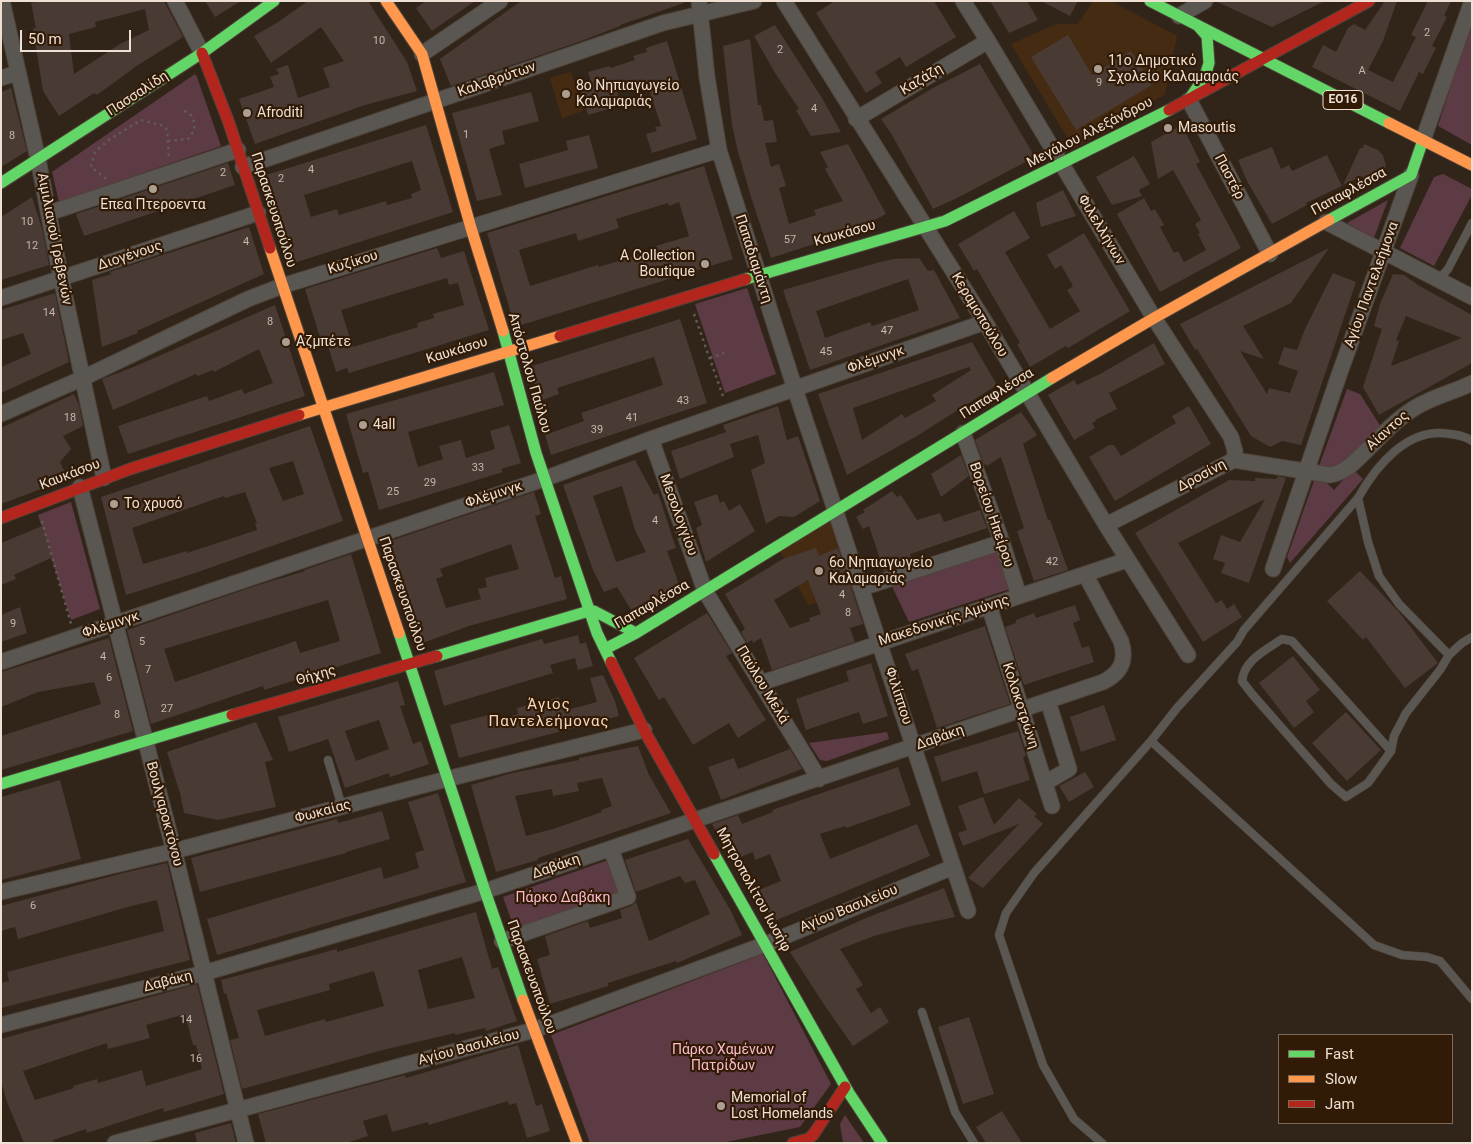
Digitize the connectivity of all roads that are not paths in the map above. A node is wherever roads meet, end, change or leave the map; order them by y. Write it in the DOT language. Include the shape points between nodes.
graph roads {
  1 [pos="2,1"];
  2 [pos="175,1"];
  3 [pos="274,1"];
  4 [pos="386,1"];
  5 [pos="500,1"];
  6 [pos="754,1"];
  7 [pos="784,1"];
  8 [pos="963,1"];
  9 [pos="1150,1"];
  10 [pos="1205,1"];
  11 [pos="1370,1"];
  12 [pos="1472,1"];
  13 [pos="700,8"];
  14 [pos="1179,16"];
  15 [pos="1199,27"];
  16 [pos="988,41"];
  17 [pos="202,53"];
  18 [pos="422,54"];
  19 [pos="1262,60"];
  20 [pos="17,73"];
  21 [pos="1,78"];
  22 [pos="1189,100"];
  23 [pos="435,101"];
  24 [pos="856,119"];
  25 [pos="1423,140"];
  26 [pos="238,150"];
  27 [pos="719,150"];
  28 [pos="38,159"];
  29 [pos="1062,164"];
  30 [pos="1472,165"];
  31 [pos="243,166"];
  32 [pos="1411,175"];
  33 [pos="1,183"];
  34 [pos="48,213"];
  35 [pos="258,213"];
  36 [pos="1326,222"];
  37 [pos="1472,223"];
  38 [pos="471,228"];
  39 [pos="926,228"];
  40 [pos="1384,252"];
  41 [pos="1270,254"];
  42 [pos="758,275"];
  43 [pos="61,278"];
  44 [pos="1439,279"];
  45 [pos="282,286"];
  46 [pos="1472,297"];
  47 [pos="1,298"];
  48 [pos="1154,318"];
  49 [pos="985,322"];
  50 [pos="509,351"];
  51 [pos="83,378"];
  52 [pos="1472,384"];
  53 [pos="795,389"];
  54 [pos="1026,393"];
  55 [pos="322,408"];
  56 [pos="1,414"];
  57 [pos="962,433"];
  58 [pos="652,439"];
  59 [pos="1472,441"];
  60 [pos="1234,460"];
  61 [pos="1306,471"];
  62 [pos="104,478"];
  63 [pos="544,479"];
  64 [pos="80,487"];
  65 [pos="1358,498"];
  66 [pos="837,511"];
  67 [pos="1,518"];
  68 [pos="1106,525"];
  69 [pos="367,538"];
  70 [pos="1002,542"];
  71 [pos="1127,560"];
  72 [pos="1273,569"];
  73 [pos="1085,574"];
  74 [pos="862,588"];
  75 [pos="705,591"];
  76 [pos="1019,596"];
  77 [pos="989,606"];
  78 [pos="589,610"];
  79 [pos="116,624"];
  80 [pos="636,633"];
  81 [pos="1472,637"];
  82 [pos="880,642"];
  83 [pos="605,649"];
  84 [pos="1188,655"];
  85 [pos="1449,655"];
  86 [pos="1,662"];
  87 [pos="410,665"];
  88 [pos="761,683"];
  89 [pos="1048,701"];
  90 [pos="1021,710"];
  91 [pos="644,730"];
  92 [pos="144,740"];
  93 [pos="1151,741"];
  94 [pos="914,746"];
  95 [pos="1391,751"];
  96 [pos="328,760"];
  97 [pos="447,779"];
  98 [pos="818,779"];
  99 [pos="1045,783"];
  100 [pos="1,784"];
  101 [pos="1052,806"];
  102 [pos="342,807"];
  103 [pos="696,820"];
  104 [pos="611,848"];
  105 [pos="174,851"];
  106 [pos="953,867"];
  107 [pos="485,891"];
  108 [pos="1,892"];
  109 [pos="968,911"];
  110 [pos="502,941"];
  111 [pos="766,944"];
  112 [pos="204,973"];
  113 [pos="1472,999"];
  114 [pos="922,1012"];
  115 [pos="1,1025"];
  116 [pos="534,1030"];
  117 [pos="845,1087"];
  118 [pos="238,1111"];
  119 [pos="115,1143"];
  120 [pos="246,1143"];
  121 [pos="577,1143"];
  122 [pos="793,1143"];
  123 [pos="882,1143"];
  124 [pos="974,1143"];
  125 [pos="1102,1143"];
  1 -- 20 [label="street, Αιμιλιανού Γρεβενών"];
  2 -- 17 [label="street"];
  3 -- 17 [label="main road, Πασσαλίδη"];
  4 -- 18 [label="main road, Απόστολου Παύλου"];
  5 -- 18 [label="street"];
  6 -- 13 [label="street, Καλαβρύτων"];
  7 -- 24 [label="street, Κεραμοπούλου"];
  8 -- 16 [label="street, Φιλελλήνων"];
  9 -- 14 [label="main road, ΕΟ16"];
  10 -- 14 [label="street"];
  11 -- 19 [label="main road, Μεγάλου Αλεξάνδρου"];
  12 -- 25 [label="street, Αγίου Παντελεήμονα"];
  13 -- 23 [label="street, Καλαβρύτων"];
  13 -- 27 [label="street, Παπαδιαμάντη"];
  14 -- 15 [label="main road, ΕΟ16"];
  15 -- 19 [label="main road, ΕΟ16"];
  15 -- 22 [label="main road" via="1207,36 1209,63"];
  16 -- 24 [label="street, Καζάζη"];
  16 -- 29 [label="street, Φιλελλήνων"];
  17 -- 26 [label="main road, Παρασκευοπούλου"];
  17 -- 28 [label="main road, Πασσαλίδη"];
  18 -- 23 [label="main road, Απόστολου Παύλου"];
  19 -- 22 [label="main road, Μεγάλου Αλεξάνδρου"];
  19 -- 25 [label="main road, ΕΟ16"];
  20 -- 21 [label="street"];
  20 -- 28 [label="street, Αιμιλιανού Γρεβενών"];
  22 -- 29 [label="main road, Μεγάλου Αλεξάνδρου"];
  22 -- 41 [label="street, Παστέρ"];
  23 -- 31 [label="street, Καλαβρύτων"];
  23 -- 38 [label="main road, Απόστολου Παύλου"];
  24 -- 39 [label="street, Κεραμοπούλου"];
  25 -- 30 [label="main road, ΕΟ16"];
  25 -- 32 [label="main road, Αγίου Παντελεήμονα"];
  26 -- 31 [label="main road, Παρασκευοπούλου"];
  26 -- 34 [label="street"];
  27 -- 38 [label="street, Κυζίκου"];
  27 -- 42 [label="street, Παπαδιαμάντη"];
  28 -- 33 [label="main road, Πασσαλίδη"];
  28 -- 34 [label="street, Αιμιλιανού Γρεβενών"];
  29 -- 39 [label="main road, Μεγάλου Αλεξάνδρου"];
  29 -- 48 [label="street, Φιλελλήνων"];
  31 -- 35 [label="main road, Παρασκευοπούλου"];
  32 -- 36 [label="main road, Παπαφλέσσα"];
  32 -- 40 [label="street, Αγίου Παντελεήμονα"];
  34 -- 43 [label="street, Αιμιλιανού Γρεβενών"];
  35 -- 43 [label="street, Διογένους"];
  35 -- 45 [label="main road, Παρασκευοπούλου"];
  36 -- 40 [label="street"];
  36 -- 41 [label="main road, Παπαφλέσσα"];
  37 -- 44 [label="lane" via="1448,269"];
  38 -- 45 [label="street, Κυζίκου"];
  38 -- 50 [label="main road, Απόστολου Παύλου"];
  39 -- 42 [label="main road, Καυκάσου"];
  39 -- 49 [label="street, Κεραμοπούλου"];
  40 -- 44 [label="street"];
  40 -- 61 [label="street, Αγίου Παντελεήμονα"];
  41 -- 48 [label="main road, Παπαφλέσσα"];
  42 -- 50 [label="main road, Καυκάσου"];
  42 -- 53 [label="street, Παπαδιαμάντη"];
  43 -- 47 [label="street, Διογένους"];
  43 -- 51 [label="street, Αιμιλιανού Γρεβενών"];
  44 -- 46 [label="street"];
  45 -- 51 [label="street, Κυζίκου"];
  45 -- 55 [label="main road, Παρασκευοπούλου"];
  48 -- 54 [label="main road, Παπαφλέσσα"];
  48 -- 60 [label="street, Φιλελλήνων" via="1231,437"];
  49 -- 53 [label="street, Φλέμινγκ"];
  49 -- 54 [label="street, Κεραμοπούλου"];
  50 -- 55 [label="main road, Καυκάσου"];
  50 -- 63 [label="main road, Απόστολου Παύλου"];
  51 -- 56 [label="street, Κυζίκου"];
  51 -- 62 [label="street, Αιμιλιανού Γρεβενών"];
  52 -- 61 [label="street, Αίαντος" via="1408,412 1345,470 1330,475"];
  53 -- 58 [label="street, Φλέμινγκ"];
  53 -- 66 [label="street, Παπαδιαμάντη"];
  54 -- 57 [label="main road, Παπαφλέσσα"];
  54 -- 68 [label="street, Κεραμοπούλου"];
  55 -- 62 [label="main road, Καυκάσου"];
  55 -- 69 [label="main road, Παρασκευοπούλου"];
  57 -- 66 [label="main road, Παπαφλέσσα"];
  57 -- 70 [label="street, Βορείου Ηπείρου"];
  58 -- 63 [label="street, Φλέμινγκ"];
  58 -- 75 [label="street, Μεσολογγίου"];
  59 -- 65 [label="lane" via="1468,437 1438,431 1412,439 1386,459 1367,481"];
  60 -- 61 [label="street, Δροσίνη"];
  60 -- 68 [label="street, Δροσίνη"];
  61 -- 72 [label="street, Αγίου Παντελεήμονα"];
  62 -- 64 [label="main road, Καυκάσου"];
  63 -- 69 [label="street, Φλέμινγκ"];
  63 -- 78 [label="main road, Απόστολου Παύλου"];
  64 -- 67 [label="main road, Καυκάσου"];
  64 -- 79 [label="street, Βουλγαροκτόνου"];
  65 -- 85 [label="lane" via="1379,576 1398,604"];
  65 -- 93 [label="lane"];
  66 -- 74 [label="street, Φιλίππου"];
  66 -- 75 [label="main road, Παπαφλέσσα"];
  68 -- 71 [label="street, Κεραμοπούλου"];
  69 -- 79 [label="street, Φλέμινγκ"];
  69 -- 87 [label="main road, Παρασκευοπούλου"];
  70 -- 74 [label="street"];
  70 -- 76 [label="street, Βορείου Ηπείρου"];
  71 -- 73 [label="street, Μακεδονικής Αμύνης"];
  71 -- 84 [label="street, Κεραμοπούλου"];
  73 -- 76 [label="street, Μακεδονικής Αμύνης"];
  73 -- 89 [label="street, Δαβάκη" via="1121,641 1124,658 1120,669 1103,682"];
  74 -- 82 [label="street, Φιλίππου"];
  75 -- 80 [label="main road, Παπαφλέσσα"];
  75 -- 88 [label="street, Παύλου Μελά"];
  76 -- 77 [label="street, Μακεδονικής Αμύνης"];
  77 -- 82 [label="street, Μακεδονικής Αμύνης"];
  77 -- 90 [label="street, Κολοκοτρώνη"];
  78 -- 80 [label="main road"];
  78 -- 83 [label="main road, Απόστολου Παύλου"];
  78 -- 87 [label="main road, Θήχης"];
  79 -- 86 [label="street, Φλέμινγκ"];
  79 -- 92 [label="street, Βουλγαροκτόνου"];
  80 -- 83 [label="main road, Παπαφλέσσα"];
  81 -- 85 [label="lane"];
  82 -- 88 [label="street, Μακεδονικής Αμύνης"];
  82 -- 94 [label="street, Φιλίππου"];
  83 -- 91 [label="main road, Μητροπολίτου Ιωσήφ"];
  85 -- 95 [label="lane" via="1406,713 1394,736"];
  87 -- 92 [label="main road, Θήχης"];
  87 -- 97 [label="main road, Παρασκευοπούλου"];
  88 -- 98 [label="street, Παύλου Μελά"];
  89 -- 90 [label="street, Δαβάκη"];
  89 -- 99 [label="street" via="1069,769"];
  90 -- 94 [label="street, Δαβάκη"];
  90 -- 99 [label="street, Κολοκοτρώνη"];
  91 -- 97 [label="street, Φωκαίας"];
  91 -- 103 [label="main road, Μητροπολίτου Ιωσήφ"];
  92 -- 100 [label="main road, Θήχης"];
  92 -- 105 [label="street, Βουλγαροκτόνου"];
  93 -- 113 [label="lane" via="1374,945 1402,955 1440,961"];
  93 -- 125 [label="lane" via="1034,873 1006,913 1000,936 1043,1065 1074,1119"];
  94 -- 98 [label="street, Δαβάκη"];
  94 -- 106 [label="street, Φιλίππου"];
  95 -- 95 [label="lane" via="1368,783 1346,797 1257,700 1242,681 1243,671 1256,657 1282,639 1292,641"];
  96 -- 102 [label="lane"];
  97 -- 102 [label="street, Φωκαίας"];
  97 -- 107 [label="main road, Παρασκευοπούλου"];
  98 -- 103 [label="street, Δαβάκη"];
  99 -- 101 [label="street, Κολοκοτρώνη"];
  102 -- 105 [label="street, Φωκαίας"];
  103 -- 104 [label="street, Δαβάκη"];
  103 -- 111 [label="main road, Μητροπολίτου Ιωσήφ"];
  104 -- 107 [label="street, Δαβάκη"];
  104 -- 110 [label="street" via="628,898"];
  105 -- 108 [label="street, Φωκαίας"];
  105 -- 112 [label="street, Βουλγαροκτόνου"];
  106 -- 109 [label="street, Φιλίππου"];
  106 -- 111 [label="street, Αγίου Βασιλείου"];
  107 -- 110 [label="main road, Παρασκευοπούλου"];
  107 -- 112 [label="street, Δαβάκη"];
  110 -- 116 [label="main road, Παρασκευοπούλου"];
  111 -- 116 [label="street, Αγίου Βασιλείου"];
  111 -- 117 [label="main road, Μητροπολίτου Ιωσήφ"];
  112 -- 115 [label="street, Δαβάκη"];
  112 -- 118 [label="street, Βουλγαροκτόνου"];
  114 -- 124 [label="lane" via="955,1112"];
  116 -- 118 [label="street, Αγίου Βασιλείου"];
  116 -- 121 [label="main road, Παρασκευοπούλου"];
  117 -- 122 [label="main road" via="813,1135"];
  117 -- 123 [label="main road, Μητροπολίτου Ιωσήφ"];
  118 -- 119 [label="street, Αγίου Βασιλείου"];
  118 -- 120 [label="street, Βουλγαροκτόνου"];
}
